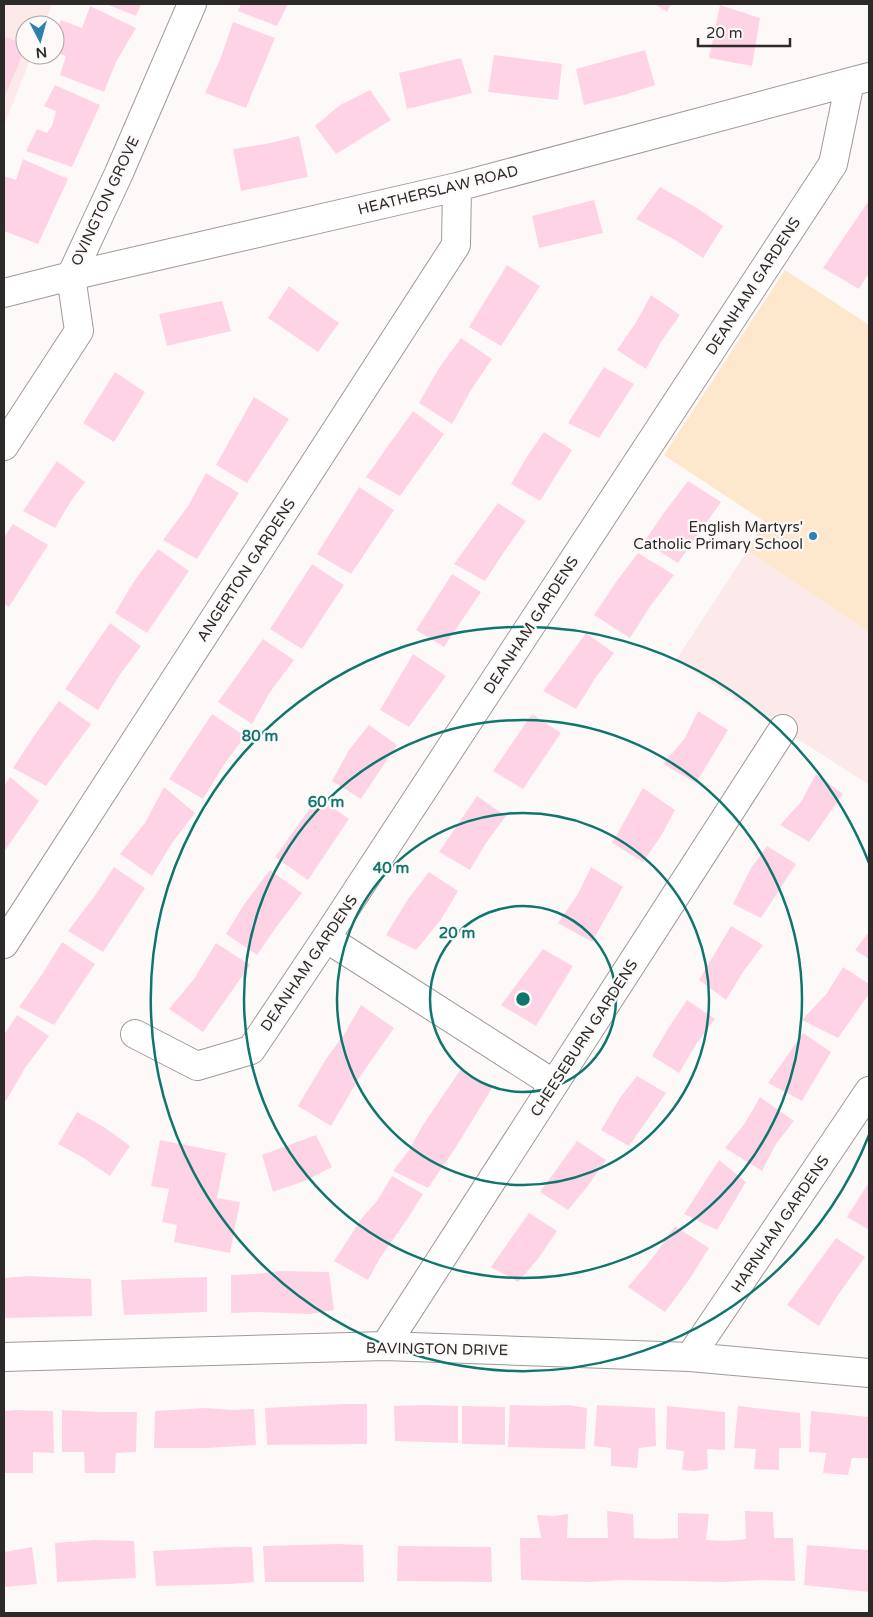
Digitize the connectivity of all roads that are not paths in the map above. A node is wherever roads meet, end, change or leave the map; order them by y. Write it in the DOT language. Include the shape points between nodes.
graph roads {
  1 [pos="192,4"];
  2 [pos="860,79"];
  3 [pos="457,187"];
  4 [pos="71,276"];
  5 [pos="4,293"];
  6 [pos="4,446"];
  7 [pos="783,729"];
  8 [pos="326,938"];
  9 [pos="4,944"];
  10 [pos="136,1034"];
  11 [pos="554,1084"];
  12 [pos="869,1091"];
  13 [pos="385,1346"];
  14 [pos="4,1357"];
  15 [pos="690,1357"];
  16 [pos="869,1372"];
  1 -- 4 [label="street, OVINGTON GROVE" via="120,173"];
  2 -- 3 [label="street, HEATHERSLAW ROAD"];
  2 -- 8 [label="street, DEANHAM GARDENS" via="833,164"];
  3 -- 4 [label="street, HEATHERSLAW ROAD"];
  3 -- 9 [label="street, ANGERTON GARDENS" via="456,245"];
  4 -- 5 [label="street, HEATHERSLAW ROAD"];
  4 -- 6 [label="street, OVINGTON GROVE" via="79,331"];
  7 -- 11 [label="street, CHEESEBURN GARDENS"];
  8 -- 10 [label="street, DEANHAM GARDENS" via="251,1050 197,1066"];
  8 -- 11 [label="street"];
  11 -- 13 [label="street, CHEESEBURN GARDENS"];
  12 -- 15 [label="street, HARNHAM GARDENS"];
  13 -- 14 [label="street, BAVINGTON DRIVE"];
  13 -- 15 [label="street, BAVINGTON DRIVE"];
  15 -- 16 [label="street, BAVINGTON DRIVE"];
}
